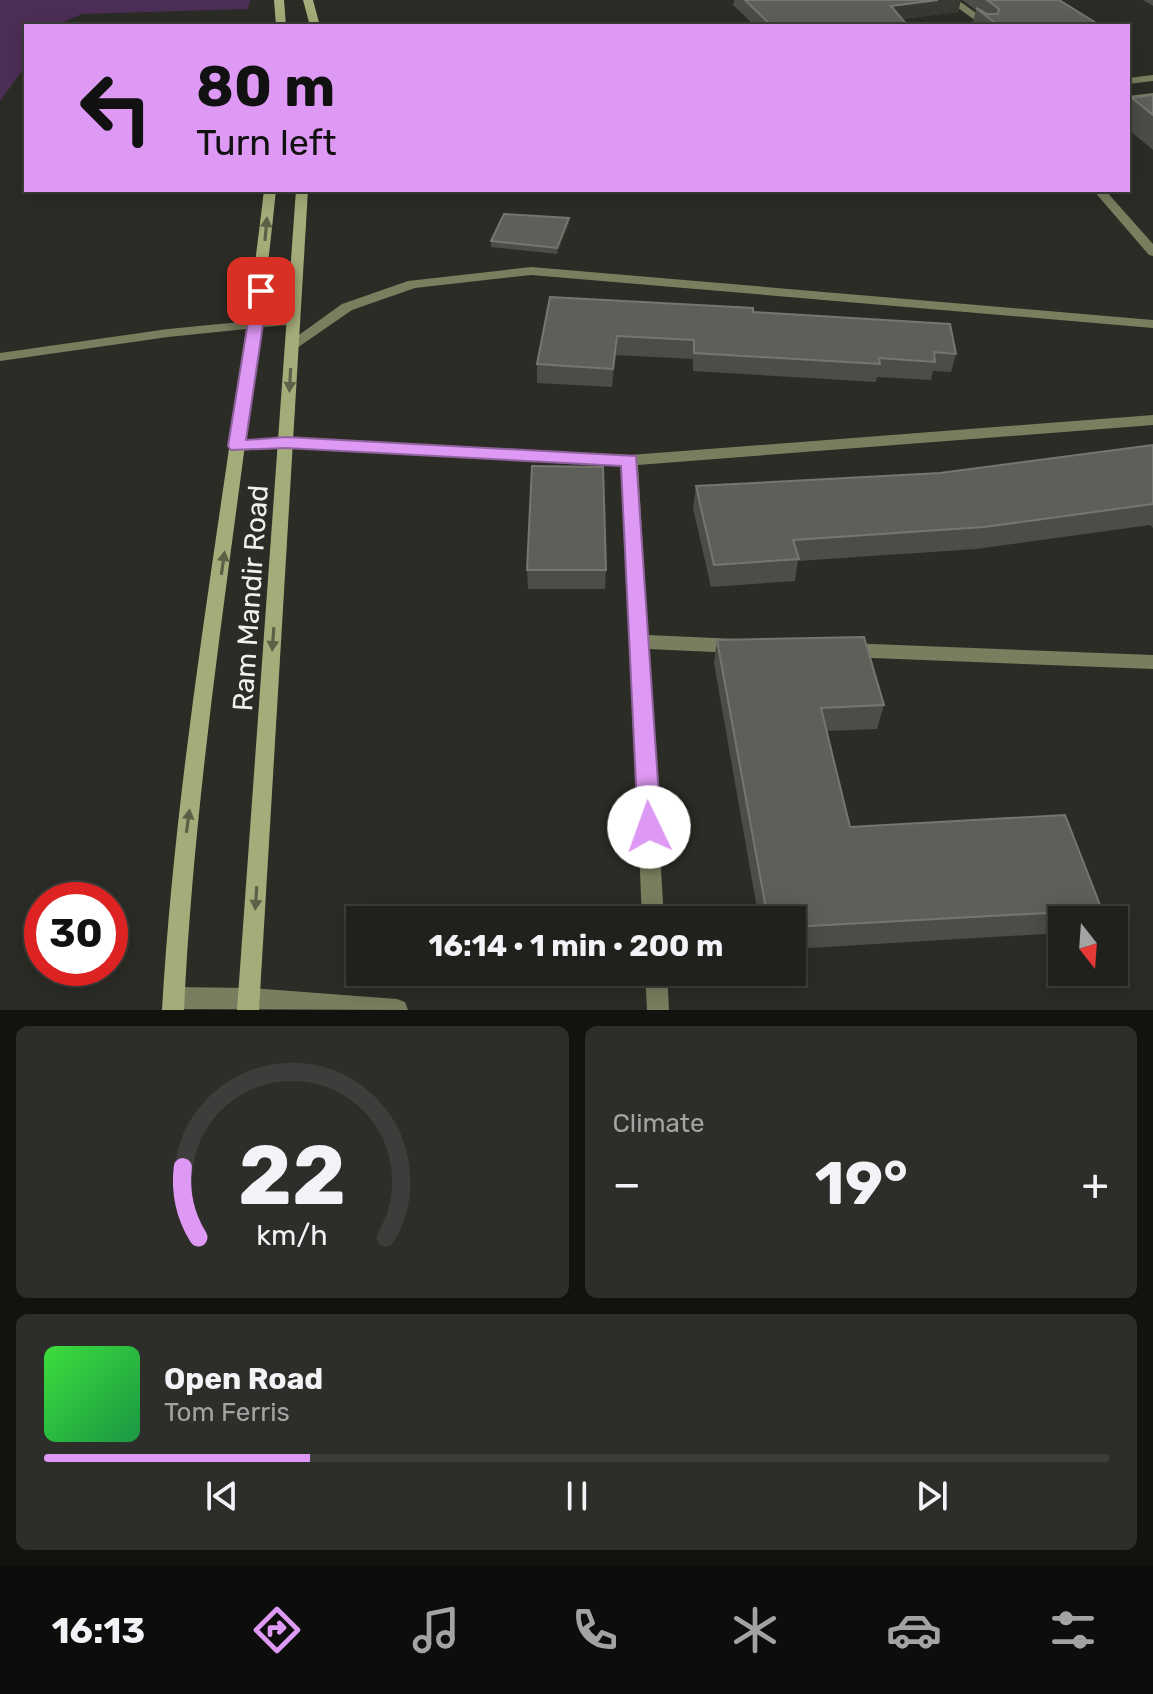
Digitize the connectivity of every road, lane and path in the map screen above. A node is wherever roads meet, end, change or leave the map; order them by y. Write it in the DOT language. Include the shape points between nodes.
graph roads {
  1 [pos="279,0"];
  2 [pos="308,0"];
  3 [pos="952,0"];
  4 [pos="281,24"];
  5 [pos="314,24"];
  6 [pos="986,24"];
  7 [pos="1153,78"];
  8 [pos="1130,81"];
  9 [pos="1153,96"];
  10 [pos="1130,99"];
  11 [pos="270,192"];
  12 [pos="302,192"];
  13 [pos="1101,192"];
  14 [pos="1153,252"];
  15 [pos="291,321"];
  16 [pos="255,324"];
  17 [pos="1153,324"];
  18 [pos="292,345"];
  19 [pos="0,357"];
  20 [pos="1153,420"];
  21 [pos="286,443"];
  22 [pos="237,446"];
  23 [pos="630,460"];
  24 [pos="641,642"];
  25 [pos="749,646"];
  26 [pos="827,649"];
  27 [pos="1153,662"];
  28 [pos="652,906"];
  29 [pos="657,986"];
  30 [pos="173,1004"];
  31 [pos="249,1005"];
  32 [pos="397,1010"];
  33 [pos="658,1010"];
  1 -- 4 [label="main road"];
  2 -- 5 [label="main road"];
  3 -- 6 [label="street"];
  7 -- 8 [label="street"];
  9 -- 10 [label="street"];
  16 -- 11 [label="main road, one-way"];
  12 -- 15 [label="main road, Ram Mandir Road"];
  13 -- 14 [label="street"];
  15 -- 16 [label="street"];
  15 -- 18 [label="main road, Ram Mandir Road"];
  16 -- 19 [label="street"];
  16 -- 22 [label="main road"];
  17 -- 18 [label="street" via="531,271 413,284 347,307"];
  18 -- 21 [label="main road, Ram Mandir Road, one-way"];
  20 -- 23 [label="street"];
  21 -- 22 [label="street"];
  21 -- 23 [label="street"];
  21 -- 31 [label="main road, Ram Mandir Road, one-way"];
  30 -- 22 [label="main road, one-way" via="184,848"];
  23 -- 24 [label="street"];
  24 -- 25 [label="street"];
  24 -- 28 [label="street"];
  26 -- 27 [label="street"];
  29 -- 33 [label="street"];
  30 -- 31 [label="street"];
  31 -- 32 [label="street"];
}
